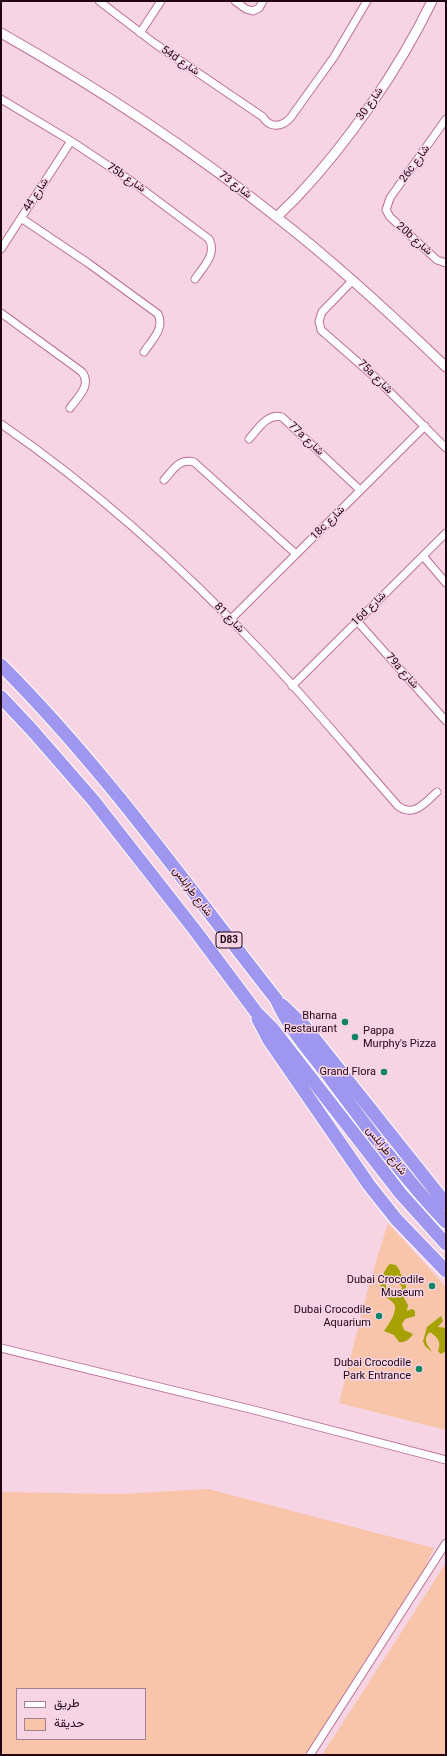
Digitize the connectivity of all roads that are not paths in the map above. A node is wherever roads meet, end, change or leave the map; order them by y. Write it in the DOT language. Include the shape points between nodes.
graph roads {
  1 [pos="99,1"];
  2 [pos="161,1"];
  3 [pos="235,1"];
  4 [pos="263,1"];
  5 [pos="367,1"];
  6 [pos="432,1"];
  7 [pos="1,33"];
  8 [pos="140,33"];
  9 [pos="1,99"];
  10 [pos="446,119"];
  11 [pos="71,141"];
  12 [pos="386,210"];
  13 [pos="21,218"];
  14 [pos="279,218"];
  15 [pos="1,248"];
  16 [pos="446,263"];
  17 [pos="195,279"];
  18 [pos="351,279"];
  19 [pos="1,313"];
  20 [pos="144,352"];
  21 [pos="446,367"];
  22 [pos="70,408"];
  23 [pos="1,424"];
  24 [pos="425,426"];
  25 [pos="249,439"];
  26 [pos="446,448"];
  27 [pos="164,480"];
  28 [pos="360,490"];
  29 [pos="446,533"];
  30 [pos="296,554"];
  31 [pos="423,556"];
  32 [pos="446,584"];
  33 [pos="231,619"];
  34 [pos="357,621"];
  35 [pos="1,666"];
  36 [pos="292,686"];
  37 [pos="1,697"];
  38 [pos="446,721"];
  39 [pos="437,792"];
  40 [pos="276,999"];
  41 [pos="256,1012"];
  42 [pos="446,1204"];
  43 [pos="446,1222"];
  44 [pos="446,1244"];
  45 [pos="446,1272"];
  46 [pos="1,1348"];
  47 [pos="446,1460"];
  48 [pos="446,1543"];
  49 [pos="310,1755"];
  1 -- 8 [label="street, 54d شارع"];
  2 -- 8 [label="street"];
  3 -- 4 [label="street" via="253,11 259,8"];
  5 -- 8 [label="street, 54d شارع" via="334,57 294,111 280,121 263,117"];
  6 -- 14 [label="street, شارع 30" via="408,47 366,111"];
  7 -- 14 [label="street, شارع 73" via="133,114 207,164"];
  9 -- 11 [label="street, 75b شارع"];
  10 -- 12 [label="street, 26c شارع" via="390,198"];
  11 -- 13 [label="street, شارع 44"];
  11 -- 17 [label="street, 75b شارع" via="140,187 209,239 212,253"];
  12 -- 16 [label="street, 20b شارع" via="415,240 438,260"];
  13 -- 15 [label="street, شارع 44"];
  13 -- 20 [label="street" via="158,314 160,329"];
  14 -- 18 [label="street, شارع 73"];
  18 -- 21 [label="street, شارع 73"];
  18 -- 24 [label="street, 75a شارع" via="320,316 321,330 356,359"];
  19 -- 22 [label="street" via="82,372 86,379 85,388"];
  23 -- 33 [label="street, شارع 81" via="121,518"];
  24 -- 26 [label="street, 75a شارع"];
  24 -- 28 [label="street, 18c شارع"];
  25 -- 28 [label="street, 77a شارع" via="269,418 282,417"];
  27 -- 30 [label="street" via="180,463 189,461 199,464"];
  28 -- 30 [label="street, 18c شارع"];
  29 -- 31 [label="street, 16d شارع"];
  30 -- 33 [label="street, 18c شارع"];
  31 -- 32 [label="street"];
  31 -- 34 [label="street, 16d شارع"];
  33 -- 36 [label="street, شارع 81"];
  34 -- 36 [label="street, 16d شارع"];
  34 -- 38 [label="street, 79a شارع"];
  35 -- 40 [label="highway, شارع طرابلس / D83" via="108,782"];
  36 -- 39 [label="street, شارع 81" via="402,809 415,810"];
  37 -- 41 [label="highway, شارع طرابلس / D83" via="93,800"];
  40 -- 42 [label="highway" via="306,1028"];
  40 -- 43 [label="highway, شارع طرابلس / D83" via="289,1023 342,1094 401,1170"];
  41 -- 44 [label="highway, شارع طرابلس / D83" via="272,1028 401,1194"];
  41 -- 45 [label="highway" via="269,1040 364,1179 396,1219"];
  46 -- 47 [label="street"];
  48 -- 49 [label="street"];
}
